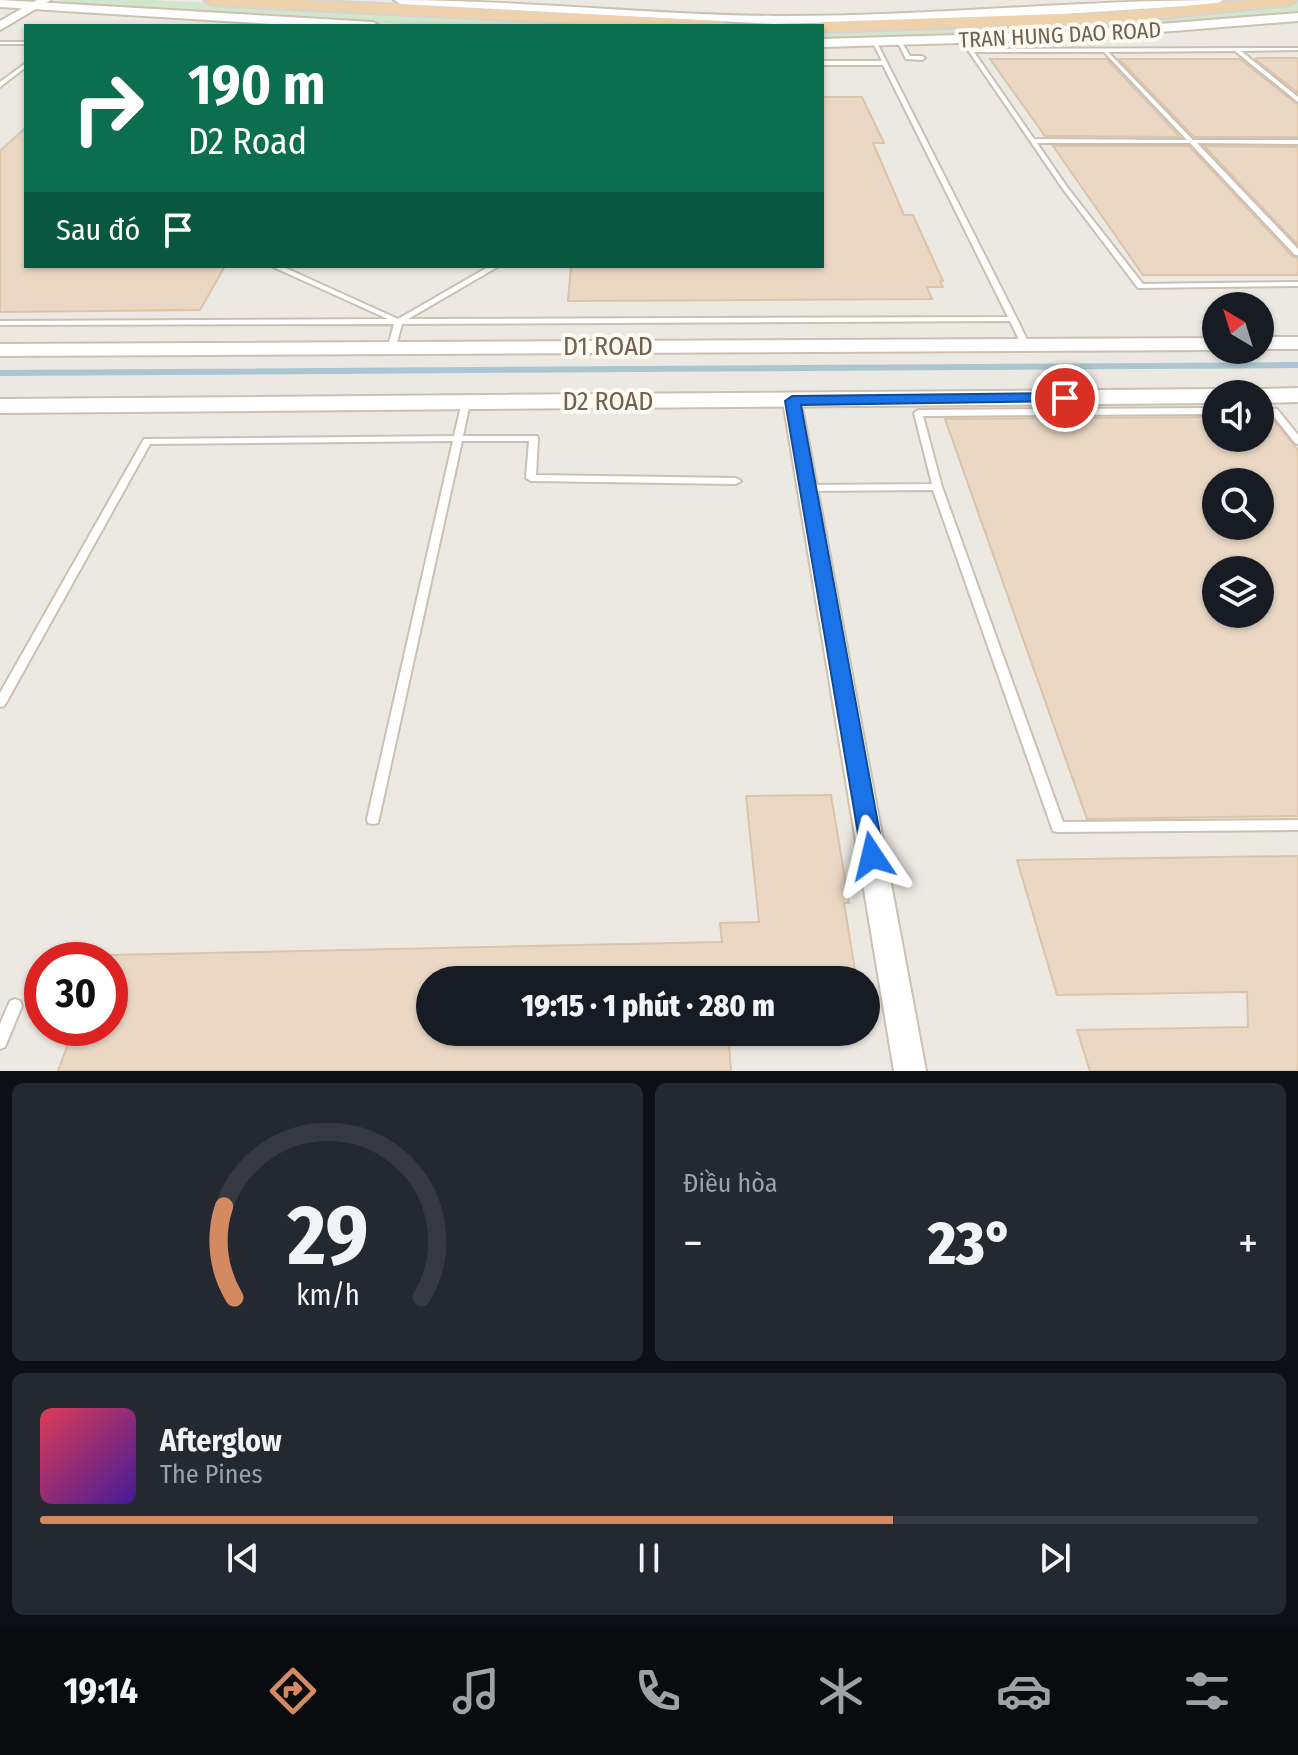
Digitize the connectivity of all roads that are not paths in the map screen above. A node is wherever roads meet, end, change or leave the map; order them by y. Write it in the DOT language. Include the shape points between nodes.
graph roads {
  1 [pos="212,0"];
  2 [pos="401,0"];
  3 [pos="1216,0"];
  4 [pos="1290,0"];
  5 [pos="40,2"];
  6 [pos="0,3"];
  7 [pos="538,4"];
  8 [pos="487,5"];
  9 [pos="1298,17"];
  10 [pos="336,24"];
  11 [pos="697,24"];
  12 [pos="0,26"];
  13 [pos="824,27"];
  14 [pos="0,42"];
  15 [pos="899,42"];
  16 [pos="24,43"];
  17 [pos="824,43"];
  18 [pos="875,43"];
  19 [pos="967,46"];
  20 [pos="1298,49"];
  21 [pos="1237,50"];
  22 [pos="1106,52"];
  23 [pos="922,58"];
  24 [pos="824,63"];
  25 [pos="885,63"];
  26 [pos="24,67"];
  27 [pos="0,85"];
  28 [pos="1298,100"];
  29 [pos="1034,141"];
  30 [pos="1190,141"];
  31 [pos="1298,142"];
  32 [pos="1298,253"];
  33 [pos="280,268"];
  34 [pos="492,268"];
  35 [pos="1298,284"];
  36 [pos="1013,319"];
  37 [pos="399,321"];
  38 [pos="0,323"];
  39 [pos="1274,343"];
  40 [pos="1298,343"];
  41 [pos="1202,344"];
  42 [pos="392,346"];
  43 [pos="1026,346"];
  44 [pos="0,350"];
  45 [pos="1298,395"];
  46 [pos="1202,396"];
  47 [pos="1274,396"];
  48 [pos="792,401"];
  49 [pos="466,402"];
  50 [pos="0,406"];
  51 [pos="1202,411"];
  52 [pos="1274,411"];
  53 [pos="458,439"];
  54 [pos="1298,441"];
  55 [pos="736,481"];
  56 [pos="937,487"];
  57 [pos="808,488"];
  58 [pos="0,703"];
  59 [pos="373,819"];
  60 [pos="1298,825"];
  61 [pos="15,1006"];
  62 [pos="0,1042"];
  63 [pos="910,1071"];
  1 -- 8 [label="highway, TRAN HUNG DAO ROAD"];
  2 -- 8 [label="main road, TRAN HUNG DAO ROAD"];
  3 -- 7 [label="main road, TRAN HUNG DAO ROAD" via="1039,13 800,20"];
  4 -- 13 [label="highway, TRAN HUNG DAO ROAD" via="1093,18"];
  5 -- 6 [label="main road"];
  5 -- 10 [label="main road"];
  5 -- 12 [label="street"];
  5 -- 14 [label="street" via="34,14"];
  7 -- 8 [label="main road, TRAN HUNG DAO ROAD"];
  8 -- 11 [label="highway, TRAN HUNG DAO ROAD"];
  9 -- 19 [label="main road, TRAN HUNG DAO ROAD"];
  14 -- 16 [label="lane"];
  15 -- 18 [label="main road, TRAN HUNG DAO ROAD"];
  15 -- 19 [label="main road, TRAN HUNG DAO ROAD"];
  15 -- 23 [label="lane" via="908,58"];
  17 -- 18 [label="main road, TRAN HUNG DAO ROAD"];
  18 -- 25 [label="lane"];
  19 -- 22 [label="lane"];
  19 -- 29 [label="lane"];
  20 -- 21 [label="lane"];
  21 -- 22 [label="lane"];
  21 -- 28 [label="lane"];
  22 -- 30 [label="lane"];
  24 -- 25 [label="lane"];
  25 -- 36 [label="lane"];
  26 -- 27 [label="lane"];
  29 -- 30 [label="lane"];
  29 -- 35 [label="lane" via="1141,286"];
  30 -- 31 [label="lane"];
  30 -- 32 [label="lane"];
  33 -- 37 [label="lane"];
  34 -- 37 [label="lane"];
  36 -- 37 [label="lane"];
  36 -- 43 [label="lane"];
  37 -- 38 [label="lane"];
  37 -- 42 [label="lane"];
  39 -- 40 [label="street"];
  41 -- 43 [label="street, D1 ROAD"];
  42 -- 43 [label="street, D1 ROAD"];
  42 -- 44 [label="street, D1 ROAD"];
  45 -- 47 [label="street"];
  46 -- 48 [label="street, D2 ROAD"];
  48 -- 49 [label="street, D2 ROAD"];
  48 -- 57 [label="street"];
  49 -- 50 [label="street, D2 ROAD"];
  49 -- 53 [label="lane"];
  51 -- 56 [label="lane" via="918,413"];
  52 -- 54 [label="lane"];
  53 -- 55 [label="lane" via="534,438 531,478"];
  53 -- 58 [label="lane" via="147,441"];
  53 -- 59 [label="lane"];
  56 -- 57 [label="lane"];
  56 -- 60 [label="lane" via="1058,827"];
  57 -- 63 [label="street"];
  61 -- 62 [label="lane"];
}
